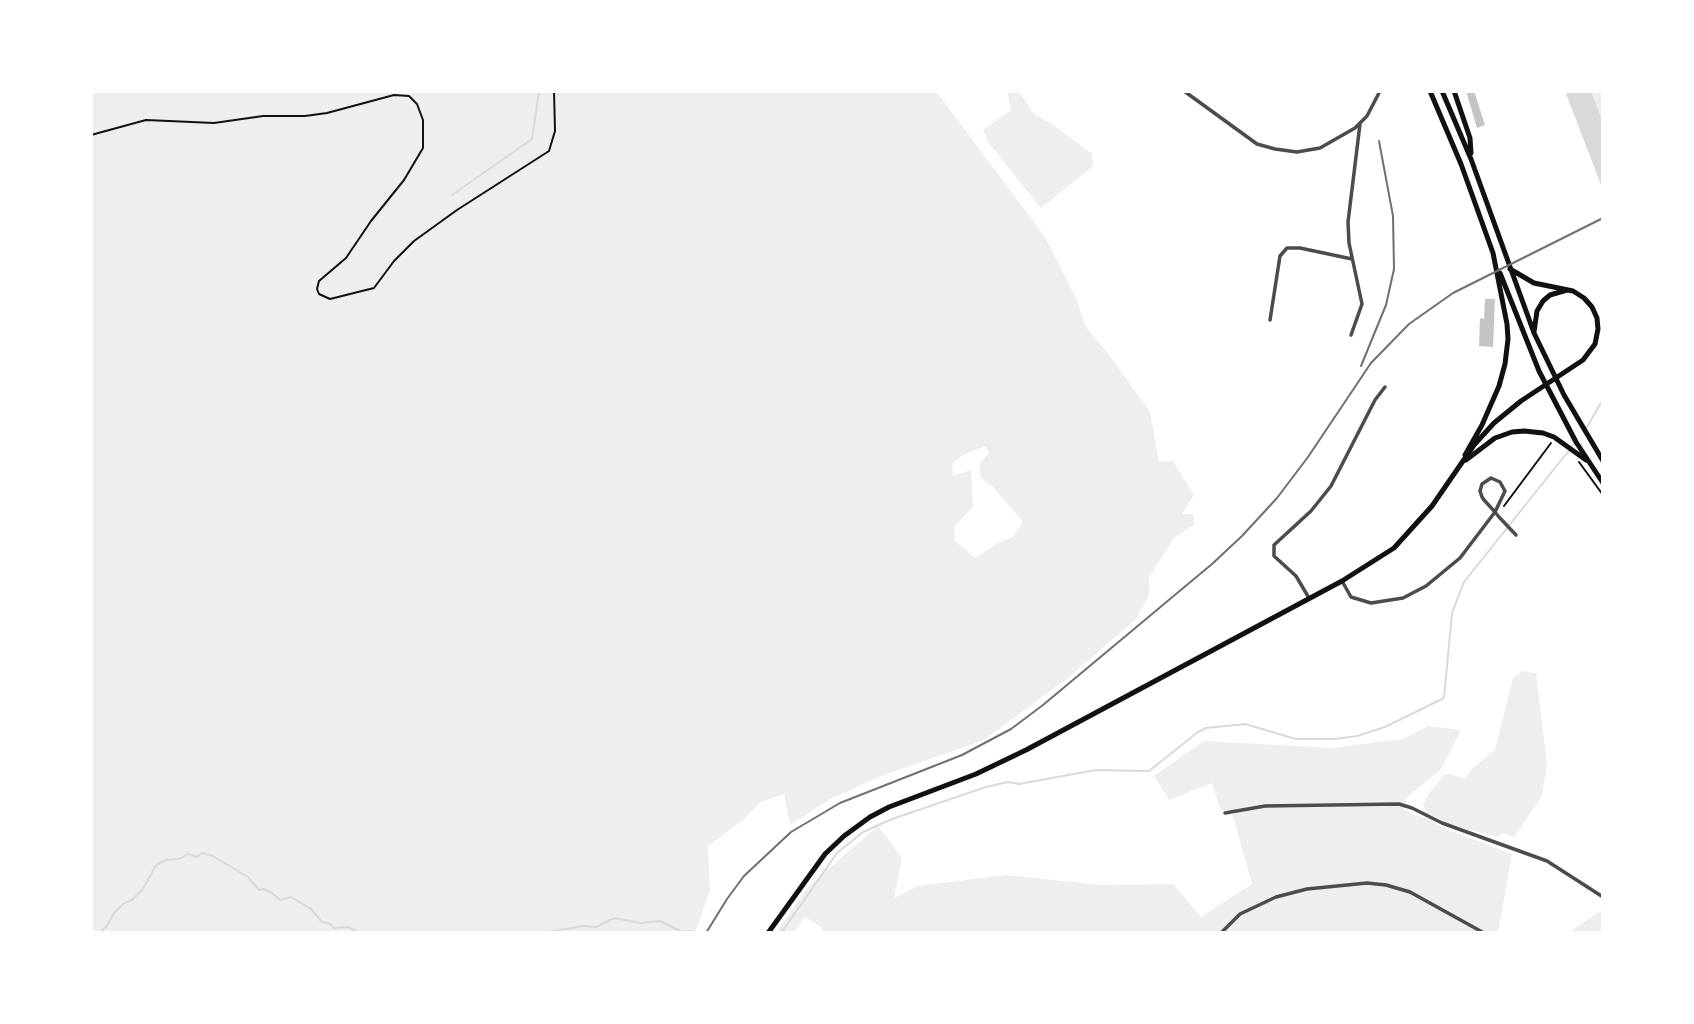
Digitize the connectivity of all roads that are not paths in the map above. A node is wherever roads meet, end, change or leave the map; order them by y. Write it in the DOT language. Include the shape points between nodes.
graph roads {
  1 [pos="1184,91"];
  2 [pos="1380,91"];
  3 [pos="1430,91"];
  4 [pos="1442,91"];
  5 [pos="1454,91"];
  6 [pos="1360,123"];
  7 [pos="1471,159"];
  8 [pos="1493,253"];
  9 [pos="1352,259"];
  10 [pos="1510,269"];
  11 [pos="1567,290"];
  12 [pos="1270,320"];
  13 [pos="1534,333"];
  14 [pos="1351,335"];
  15 [pos="1385,387"];
  16 [pos="1578,454"];
  17 [pos="1603,461"];
  18 [pos="1461,464"];
  19 [pos="1603,483"];
  20 [pos="1497,515"];
  21 [pos="1516,535"];
  22 [pos="1342,581"];
  23 [pos="1309,598"];
  24 [pos="1225,813"];
  25 [pos="1603,897"];
  26 [pos="768,933"];
  27 [pos="1221,933"];
  28 [pos="1483,933"];
  1 -- 6 [label="street" via="1246,138 1283,151 1320,148"];
  2 -- 6 [label="street"];
  3 -- 8 [label="main road"];
  4 -- 7 [label="main road"];
  5 -- 7 [label="main road" via="1470,138"];
  6 -- 9 [label="street" via="1348,222"];
  7 -- 10 [label="main road"];
  8 -- 16 [label="main road" via="1523,335"];
  8 -- 18 [label="main road" via="1507,324 1505,364 1492,404"];
  9 -- 12 [label="street" via="1287,248 1280,256"];
  9 -- 14 [label="street" via="1362,304"];
  10 -- 11 [label="main road" via="1535,283"];
  10 -- 13 [label="main road"];
  11 -- 13 [label="main road" via="1543,301"];
  11 -- 18 [label="main road" via="1589,303 1597,318 1592,350 1494,423"];
  13 -- 17 [label="main road"];
  15 -- 23 [label="street" via="1331,486 1274,545 1274,556 1296,576"];
  16 -- 18 [label="main road" via="1543,433 1512,432 1495,438"];
  16 -- 19 [label="main road"];
  18 -- 22 [label="main road" via="1432,506 1394,548"];
  20 -- 20 [label="street" via="1480,494 1480,487 1490,478 1504,488"];
  20 -- 21 [label="street"];
  20 -- 22 [label="street" via="1450,568 1414,593 1391,601 1362,602 1351,597"];
  22 -- 23 [label="main road"];
  23 -- 26 [label="main road" via="1006,760 870,817 825,854"];
  24 -- 25 [label="street" via="1265,806 1399,804 1547,861"];
  27 -- 28 [label="street" via="1251,907 1290,892 1367,883 1410,892"];
}
